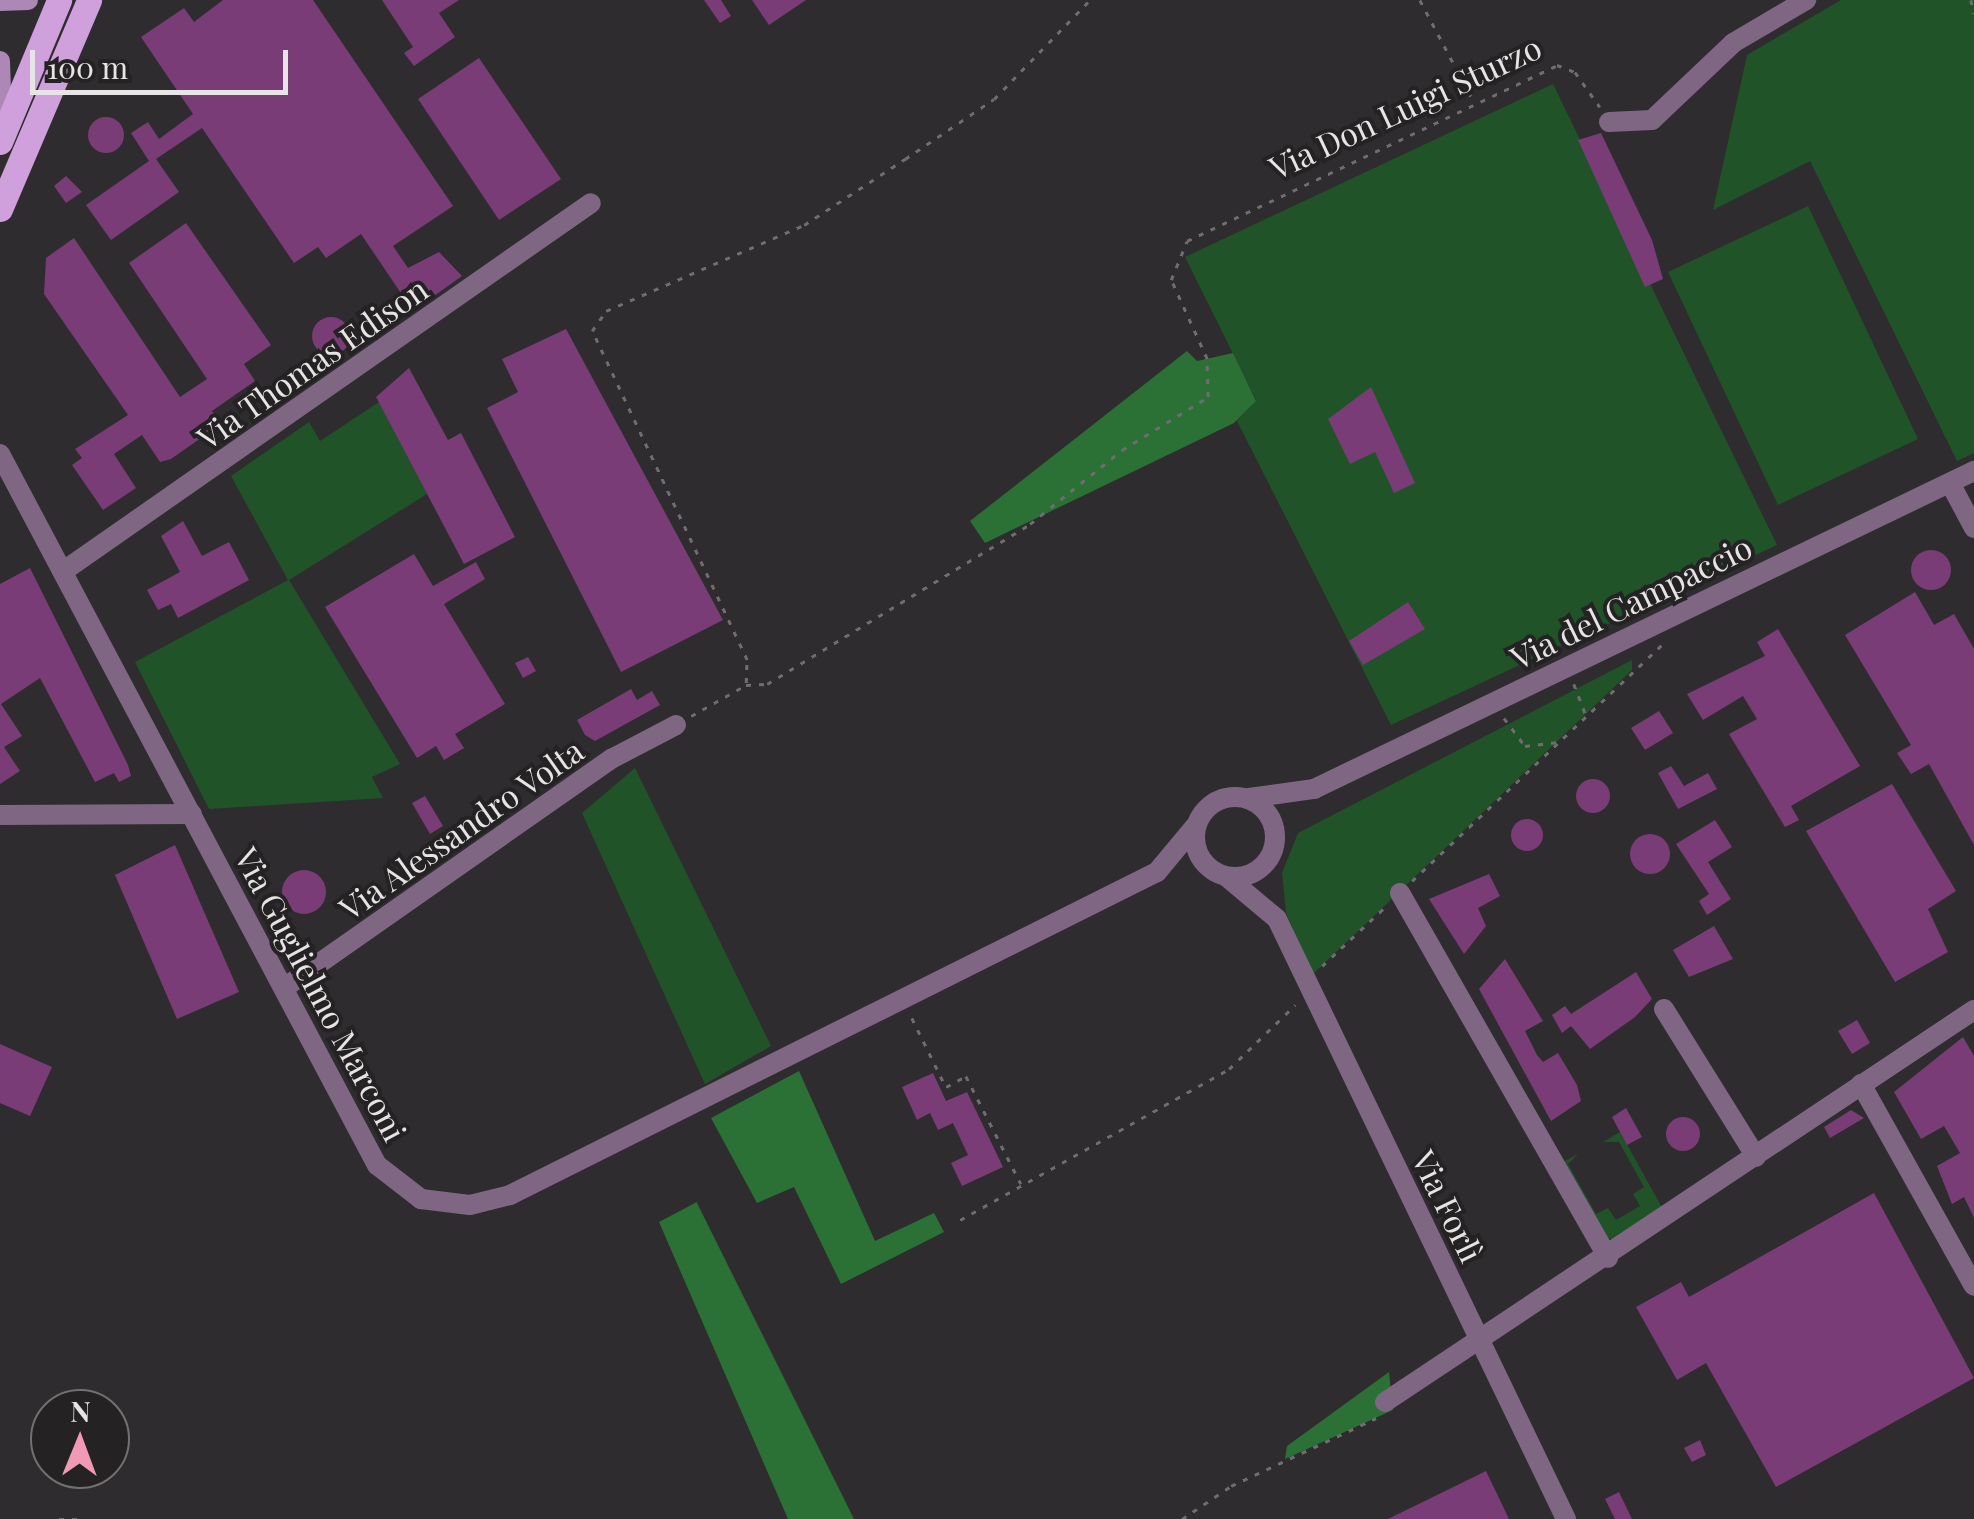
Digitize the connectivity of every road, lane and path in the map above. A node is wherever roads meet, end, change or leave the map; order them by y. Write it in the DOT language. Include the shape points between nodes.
graph roads {
  1 [pos="28,0"];
  2 [pos="59,0"];
  3 [pos="89,0"];
  4 [pos="1090,0"];
  5 [pos="1420,0"];
  6 [pos="1806,0"];
  7 [pos="1971,0"];
  8 [pos="0,1"];
  9 [pos="1974,14"];
  10 [pos="0,61"];
  11 [pos="1474,104"];
  12 [pos="1609,122"];
  13 [pos="0,131"];
  14 [pos="0,142"];
  15 [pos="592,202"];
  16 [pos="0,209"];
  17 [pos="0,454"];
  18 [pos="1974,471"];
  19 [pos="1950,483"];
  20 [pos="1974,528"];
  21 [pos="65,570"];
  22 [pos="1677,630"];
  23 [pos="1552,673"];
  24 [pos="746,685"];
  25 [pos="1508,694"];
  26 [pos="1586,717"];
  27 [pos="676,725"];
  28 [pos="1559,742"];
  29 [pos="1314,788"];
  30 [pos="1249,798"];
  31 [pos="192,814"];
  32 [pos="0,815"];
  33 [pos="1196,825"];
  34 [pos="1274,847"];
  35 [pos="1156,872"];
  36 [pos="1221,875"];
  37 [pos="1400,892"];
  38 [pos="1276,919"];
  39 [pos="1308,984"];
  40 [pos="284,988"];
  41 [pos="903,999"];
  42 [pos="1664,1008"];
  43 [pos="1974,1010"];
  44 [pos="1861,1084"];
  45 [pos="1756,1157"];
  46 [pos="1021,1184"];
  47 [pos="960,1220"];
  48 [pos="1608,1258"];
  49 [pos="1974,1286"];
  50 [pos="1482,1345"];
  51 [pos="1385,1402"];
  52 [pos="59,1519"];
  53 [pos="85,1519"];
  54 [pos="1182,1519"];
  55 [pos="1566,1519"];
  1 -- 8 [label="street"];
  2 -- 14 [label="main road"];
  3 -- 16 [label="main road"];
  4 -- 24 [label="path" via="994,99 804,225 606,311 592,331 747,660"];
  5 -- 11 [label="path"];
  6 -- 12 [label="street" via="1733,43 1652,120"];
  7 -- 9 [label="path"];
  10 -- 13 [label="street"];
  11 -- 12 [label="path, Via Don Luigi Sturzo" via="1564,65"];
  11 -- 24 [label="path, Via Don Luigi Sturzo" via="1186,242 1171,280 1214,389 1030,524 767,684"];
  15 -- 21 [label="street, Via Thomas Edison"];
  17 -- 21 [label="street, Via Guglielmo Marconi"];
  18 -- 19 [label="street, Via del Campaccio"];
  19 -- 20 [label="street"];
  19 -- 23 [label="street, Via del Campaccio"];
  21 -- 31 [label="street, Via Guglielmo Marconi"];
  22 -- 26 [label="path"];
  23 -- 25 [label="street, Via del Campaccio"];
  23 -- 26 [label="path" via="1579,687"];
  24 -- 27 [label="path"];
  25 -- 28 [label="path" via="1511,737 1541,749"];
  25 -- 29 [label="street, Via del Campaccio"];
  26 -- 28 [label="path"];
  27 -- 40 [label="street, Via Alessandro Volta" via="614,758"];
  28 -- 37 [label="path"];
  29 -- 30 [label="street, Via del Campaccio"];
  29 -- 34 [label="street, Via del Campaccio"];
  30 -- 33 [label="street" via="1223,798"];
  30 -- 34 [label="street" via="1270,814"];
  31 -- 32 [label="street"];
  31 -- 40 [label="street, Via Guglielmo Marconi"];
  33 -- 35 [label="street, Via Guglielmo Marconi"];
  33 -- 36 [label="street" via="1197,852"];
  34 -- 36 [label="street" via="1254,873"];
  34 -- 38 [label="street, Via Forlì"];
  35 -- 36 [label="street, Via Guglielmo Marconi"];
  35 -- 41 [label="street, Via Guglielmo Marconi"];
  36 -- 38 [label="street, Via Forlì"];
  37 -- 39 [label="path"];
  37 -- 48 [label="street"];
  38 -- 39 [label="street, Via Forlì"];
  39 -- 46 [label="path" via="1229,1069"];
  39 -- 50 [label="street, Via Forlì"];
  40 -- 41 [label="street, Via Guglielmo Marconi" via="377,1165 421,1199 470,1206 510,1195"];
  41 -- 46 [label="path" via="946,1087 966,1076"];
  42 -- 45 [label="street"];
  43 -- 44 [label="street"];
  44 -- 45 [label="street"];
  44 -- 49 [label="street"];
  45 -- 48 [label="street"];
  46 -- 47 [label="path"];
  48 -- 50 [label="street"];
  50 -- 51 [label="street"];
  50 -- 55 [label="street, Via Forlì"];
  51 -- 54 [label="path" via="1385,1414 1230,1486"];
  52 -- 53 [label="path"];
}
